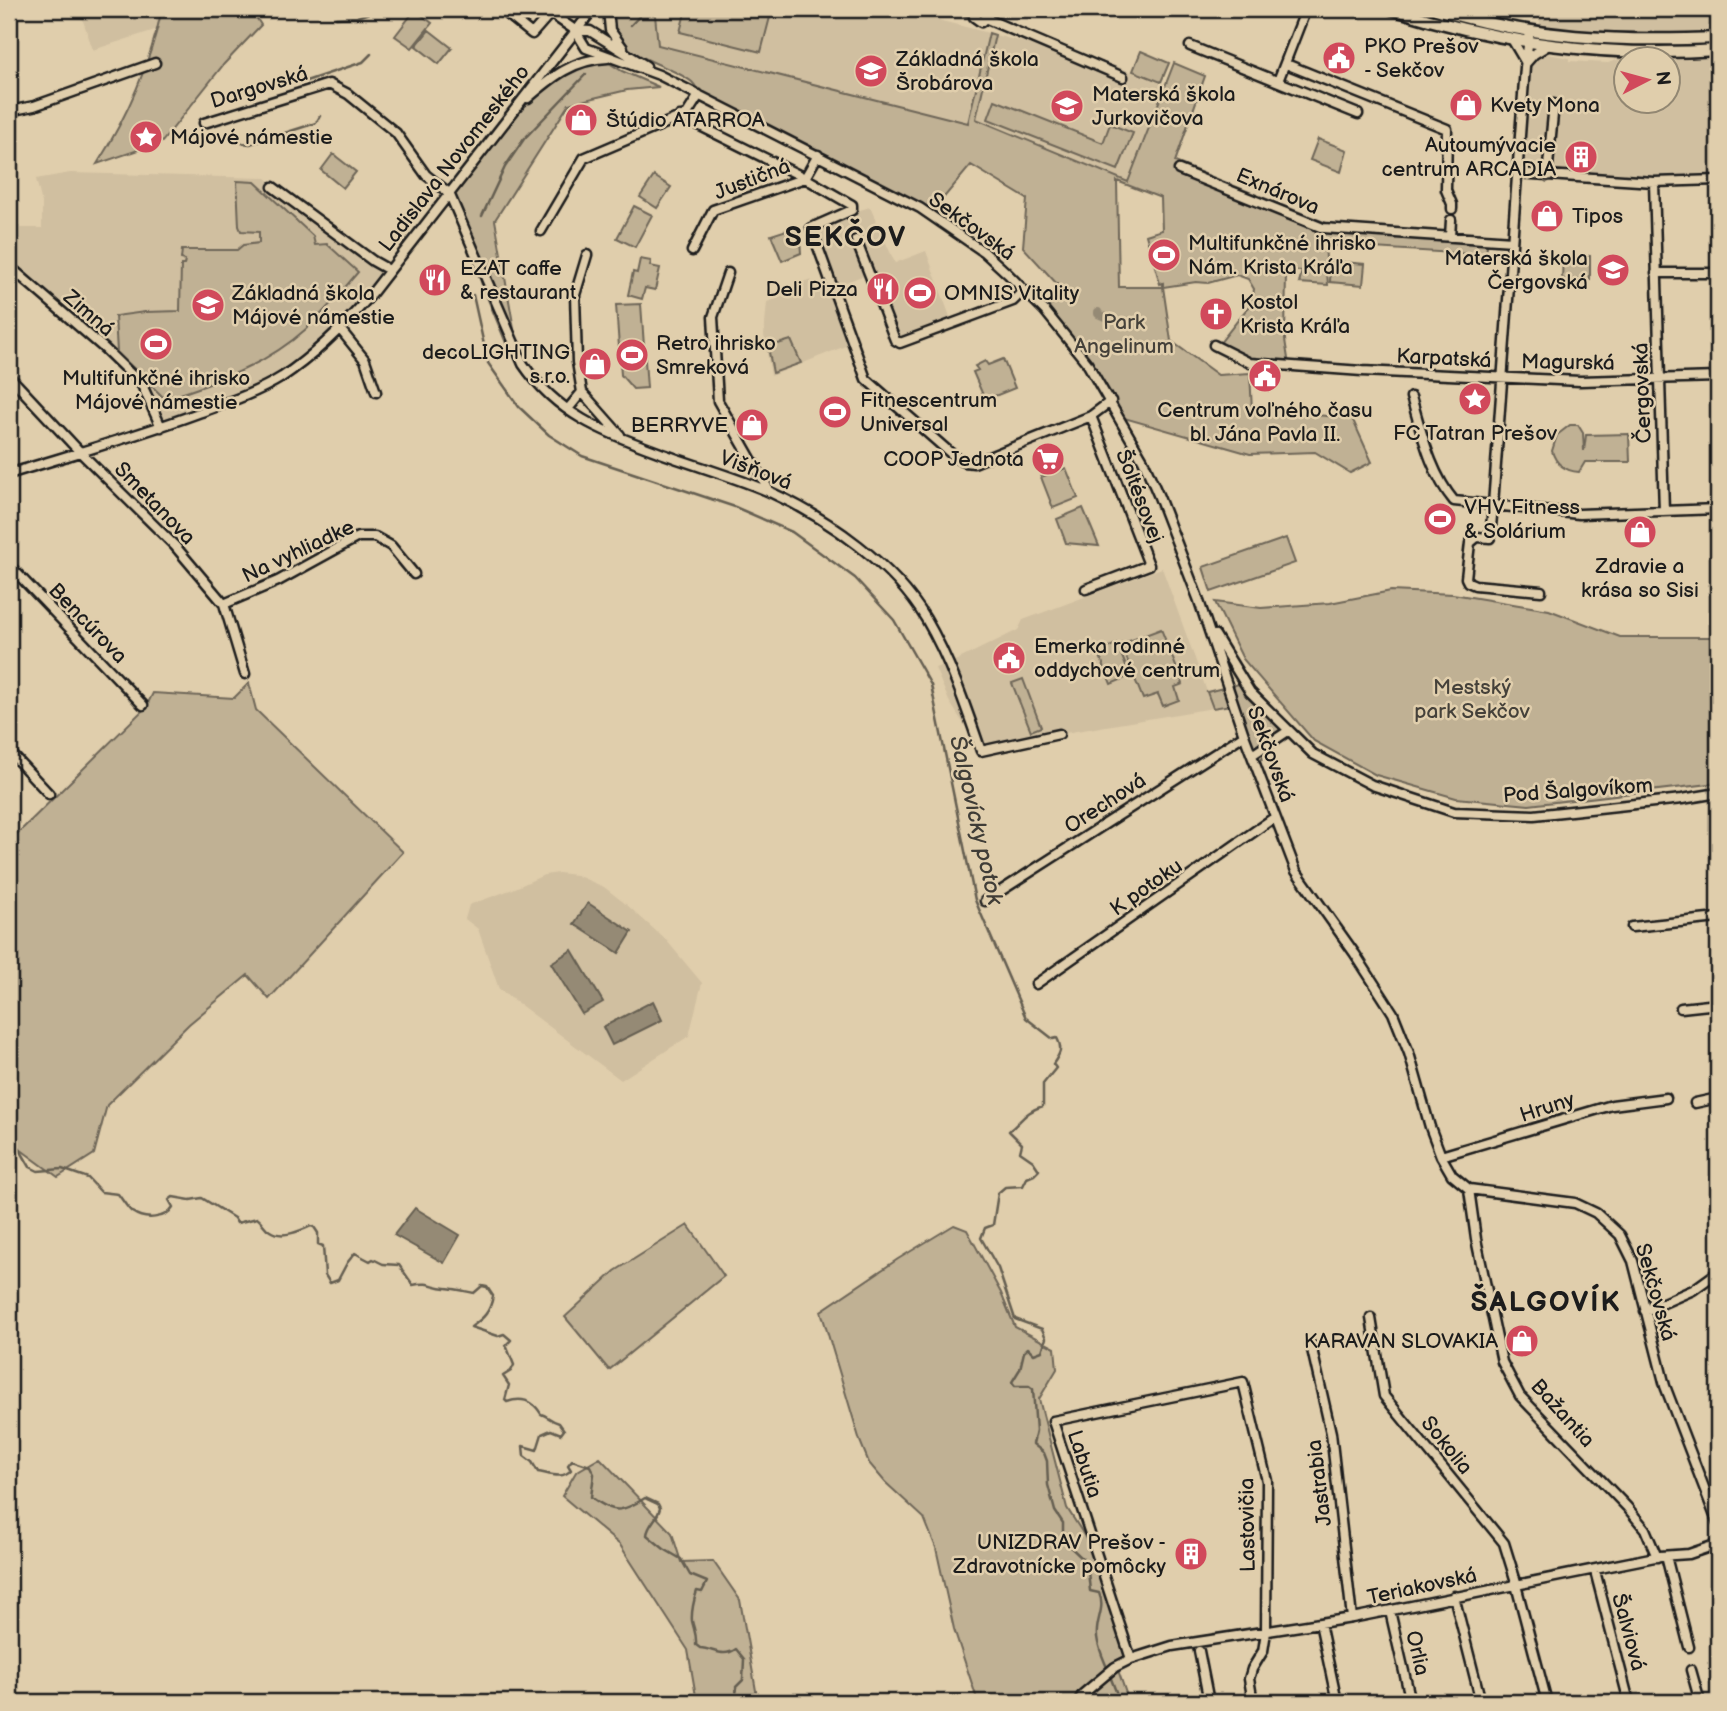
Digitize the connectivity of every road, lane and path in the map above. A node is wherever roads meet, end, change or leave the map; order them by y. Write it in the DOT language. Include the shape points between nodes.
graph roads {
  1 [pos="501,9"];
  2 [pos="593,9"];
  3 [pos="608,9"];
  4 [pos="959,9"];
  5 [pos="1306,9"];
  6 [pos="1392,9"];
  7 [pos="1436,9"];
  8 [pos="979,10"];
  9 [pos="552,11"];
  10 [pos="575,30"];
  11 [pos="1530,31"];
  12 [pos="1718,38"];
  13 [pos="1513,41"];
  14 [pos="1528,43"];
  15 [pos="1190,46"];
  16 [pos="1547,46"];
  17 [pos="1718,50"];
  18 [pos="632,57"];
  19 [pos="612,58"];
  20 [pos="155,63"];
  21 [pos="1526,63"];
  22 [pos="1286,64"];
  23 [pos="659,75"];
  24 [pos="1123,77"];
  25 [pos="1278,81"];
  26 [pos="699,95"];
  27 [pos="1554,104"];
  28 [pos="9,111"];
  29 [pos="1358,114"];
  30 [pos="511,115"];
  31 [pos="680,116"];
  32 [pos="204,123"];
  33 [pos="818,155"];
  34 [pos="1179,170"];
  35 [pos="1517,173"];
  36 [pos="1547,176"];
  37 [pos="805,178"];
  38 [pos="1718,180"];
  39 [pos="1654,183"];
  40 [pos="273,187"];
  41 [pos="449,193"];
  42 [pos="1452,209"];
  43 [pos="1451,220"];
  44 [pos="541,231"];
  45 [pos="1450,237"];
  46 [pos="856,240"];
  47 [pos="1512,241"];
  48 [pos="692,251"];
  49 [pos="587,255"];
  50 [pos="9,266"];
  51 [pos="389,270"];
  52 [pos="728,273"];
  53 [pos="1718,273"];
  54 [pos="1656,274"];
  55 [pos="1024,290"];
  56 [pos="340,330"];
  57 [pos="1214,345"];
  58 [pos="9,376"];
  59 [pos="1718,377"];
  60 [pos="1502,378"];
  61 [pos="1659,380"];
  62 [pos="376,392"];
  63 [pos="582,392"];
  64 [pos="1411,397"];
  65 [pos="1111,401"];
  66 [pos="568,409"];
  67 [pos="1091,416"];
  68 [pos="161,427"];
  69 [pos="625,440"];
  70 [pos="80,452"];
  71 [pos="9,474"];
  72 [pos="770,492"];
  73 [pos="1493,505"];
  74 [pos="1718,509"];
  75 [pos="1664,512"];
  76 [pos="9,565"];
  77 [pos="414,574"];
  78 [pos="1086,589"];
  79 [pos="1541,591"];
  80 [pos="1198,598"];
  81 [pos="224,604"];
  82 [pos="245,674"];
  83 [pos="143,705"];
  84 [pos="1288,731"];
  85 [pos="1059,734"];
  86 [pos="1244,735"];
  87 [pos="9,751"];
  88 [pos="1252,755"];
  89 [pos="1718,793"];
  90 [pos="49,794"];
  91 [pos="1275,817"];
  92 [pos="985,901"];
  93 [pos="1718,918"];
  94 [pos="1632,927"];
  95 [pos="1036,984"];
  96 [pos="1718,1004"];
  97 [pos="1681,1008"];
  98 [pos="1666,1098"];
  99 [pos="1718,1098"];
  100 [pos="1695,1103"];
  101 [pos="1441,1156"];
  102 [pos="1469,1189"];
  103 [pos="1718,1272"];
  104 [pos="1645,1311"];
  105 [pos="1371,1318"];
  106 [pos="1311,1345"];
  107 [pos="1239,1382"];
  108 [pos="1718,1524"];
  109 [pos="1718,1544"];
  110 [pos="1661,1556"];
  111 [pos="1595,1571"];
  112 [pos="1517,1585"];
  113 [pos="1454,1596"];
  114 [pos="1390,1611"];
  115 [pos="1352,1618"];
  116 [pos="1320,1623"];
  117 [pos="1266,1632"];
  118 [pos="1689,1647"];
  119 [pos="1199,1651"];
  120 [pos="1131,1659"];
  121 [pos="1691,1670"];
  122 [pos="1078,1702"];
  123 [pos="1209,1702"];
  124 [pos="1253,1702"];
  125 [pos="1338,1702"];
  126 [pos="1411,1702"];
  127 [pos="1481,1702"];
  128 [pos="1547,1702"];
  129 [pos="1629,1702"];
  130 [pos="1700,1702"];
  1 -- 9 [label="street" via="532,34"];
  2 -- 10 [label="street, Ladislava Novomeského"];
  3 -- 18 [label="street, Sekčovská" via="610,30"];
  4 -- 8 [label="street"];
  5 -- 22 [label="street"];
  6 -- 13 [label="main road"];
  7 -- 11 [label="main road"];
  8 -- 24 [label="street" via="975,19 979,22 987,19"];
  9 -- 10 [label="street"];
  10 -- 18 [label="street, Sekčovská" via="590,32"];
  10 -- 19 [label="street, Sekčovská" via="586,48"];
  10 -- 30 [label="street, Ladislava Novomeského"];
  11 -- 12 [label="main road" via="1630,41"];
  11 -- 14 [label="street"];
  13 -- 14 [label="main road"];
  13 -- 21 [label="street"];
  14 -- 16 [label="main road"];
  14 -- 21 [label="street"];
  15 -- 25 [label="street"];
  16 -- 17 [label="main road" via="1623,52"];
  16 -- 21 [label="street"];
  18 -- 23 [label="street, Sekčovská"];
  19 -- 23 [label="street, Sekčovská"];
  19 -- 30 [label="street" via="575,64 555,75"];
  20 -- 28 [label="street"];
  21 -- 35 [label="street"];
  22 -- 25 [label="street"];
  22 -- 42 [label="street" via="1447,129 1446,190"];
  23 -- 26 [label="street, Sekčovská"];
  25 -- 29 [label="street"];
  26 -- 31 [label="street" via="687,114"];
  26 -- 33 [label="street, Sekčovská"];
  27 -- 36 [label="street"];
  30 -- 41 [label="street, Ladislava Novomeského"];
  31 -- 37 [label="street"];
  31 -- 44 [label="street" via="584,158"];
  32 -- 41 [label="street, Dargovská" via="329,84 396,133 426,175"];
  33 -- 37 [label="street, Justičná"];
  33 -- 55 [label="street, Sekčovská" via="920,208 984,252"];
  34 -- 45 [label="street, Exnárova" via="1323,228"];
  35 -- 36 [label="street"];
  35 -- 47 [label="street"];
  36 -- 39 [label="street"];
  37 -- 48 [label="street, Justičná" via="713,210"];
  37 -- 67 [label="street, Justičná" via="852,205 852,210 811,228 866,379 955,457 974,463"];
  38 -- 39 [label="street"];
  39 -- 54 [label="street, Čergovská"];
  40 -- 51 [label="street"];
  41 -- 51 [label="street, Ladislava Novomeského"];
  41 -- 66 [label="street, Višňová" via="523,364 535,381"];
  43 -- 45 [label="street"];
  45 -- 47 [label="street, Exnárova"];
  46 -- 55 [label="street" via="900,343 1013,301"];
  47 -- 60 [label="street, Karpatská"];
  49 -- 63 [label="street" via="575,295"];
  50 -- 68 [label="street, Zimná" via="142,385"];
  51 -- 56 [label="street, Ladislava Novomeského"];
  52 -- 72 [label="street" via="713,317 718,401"];
  53 -- 54 [label="street"];
  54 -- 61 [label="street, Čergovská"];
  55 -- 65 [label="street, Sekčovská" via="1087,363"];
  56 -- 62 [label="street" via="365,360"];
  56 -- 68 [label="street, Ladislava Novomeského" via="280,378"];
  57 -- 60 [label="street, Karpatská" via="1250,363"];
  58 -- 70 [label="street, Smetanova"];
  59 -- 61 [label="street, Magurská"];
  60 -- 61 [label="street, Magurská"];
  60 -- 73 [label="street"];
  61 -- 75 [label="street, Čergovská"];
  63 -- 66 [label="street"];
  63 -- 69 [label="street"];
  64 -- 73 [label="street" via="1443,488 1454,501"];
  65 -- 67 [label="street"];
  65 -- 80 [label="street, Sekčovská" via="1148,472"];
  66 -- 69 [label="street, Višňová"];
  67 -- 78 [label="street, Šoltésovej" via="1149,565"];
  68 -- 70 [label="street, Ladislava Novomeského"];
  69 -- 72 [label="street, Višňová"];
  70 -- 71 [label="street, Ladislava Novomeského"];
  70 -- 81 [label="street, Smetanova" via="175,546"];
  72 -- 85 [label="street, Višňová" via="849,538 890,574 926,618 965,701 981,751"];
  73 -- 75 [label="street" via="1579,514"];
  73 -- 79 [label="street" via="1490,538 1477,537 1470,542 1466,580 1475,585"];
  74 -- 75 [label="street"];
  76 -- 83 [label="street, Bencúrova"];
  77 -- 81 [label="street, Na vyhliadke" via="391,546 375,537 358,537 278,581"];
  80 -- 84 [label="street, Pod Šalgovíkom" via="1220,645 1251,692"];
  80 -- 86 [label="street, Sekčovská"];
  81 -- 82 [label="street, Smetanova"];
  84 -- 88 [label="street"];
  84 -- 89 [label="street, Pod Šalgovíkom" via="1313,754 1371,785 1454,812 1534,815"];
  86 -- 88 [label="street, Sekčovská"];
  86 -- 92 [label="street, Orechová"];
  87 -- 90 [label="street"];
  88 -- 91 [label="street, Sekčovská"];
  91 -- 95 [label="street, K potoku"];
  91 -- 101 [label="street, Sekčovská" via="1300,878 1393,1013"];
  93 -- 94 [label="street"];
  96 -- 97 [label="street"];
  98 -- 101 [label="street, Hruny" via="1612,1105"];
  99 -- 100 [label="street"];
  101 -- 102 [label="street, Sekčovská" via="1452,1175"];
  102 -- 104 [label="street, Sekčovská" via="1575,1203 1596,1213 1616,1230 1629,1252"];
  102 -- 110 [label="street, Bažantia" via="1502,1362 1520,1396 1627,1507"];
  103 -- 104 [label="street" via="1693,1290"];
  104 -- 108 [label="street, Sekčovská" via="1665,1385"];
  105 -- 112 [label="street, Sokolia" via="1384,1396 1504,1543"];
  106 -- 115 [label="street, Jastrabia" via="1331,1433"];
  107 -- 117 [label="street, Lastovičia" via="1243,1382 1267,1481"];
  107 -- 120 [label="street, Labutia" via="1053,1421"];
  109 -- 110 [label="street, Teriakovská" via="1689,1554"];
  110 -- 111 [label="street, Teriakovská"];
  110 -- 118 [label="street, Bažantia"];
  111 -- 112 [label="street, Teriakovská"];
  111 -- 129 [label="street, Šalviová"];
  112 -- 113 [label="street, Teriakovská"];
  112 -- 128 [label="street"];
  113 -- 114 [label="street, Teriakovská"];
  113 -- 127 [label="street"];
  114 -- 115 [label="street, Teriakovská"];
  114 -- 126 [label="street, Orlia"];
  115 -- 116 [label="street, Teriakovská"];
  116 -- 117 [label="street, Teriakovská"];
  116 -- 125 [label="street"];
  117 -- 120 [label="street, Teriakovská" via="1172,1646"];
  117 -- 124 [label="street, Lastovičia" via="1263,1651 1250,1675"];
  119 -- 123 [label="street"];
  120 -- 122 [label="street, Teriakovská" via="1105,1675"];
  121 -- 130 [label="street"];
}
